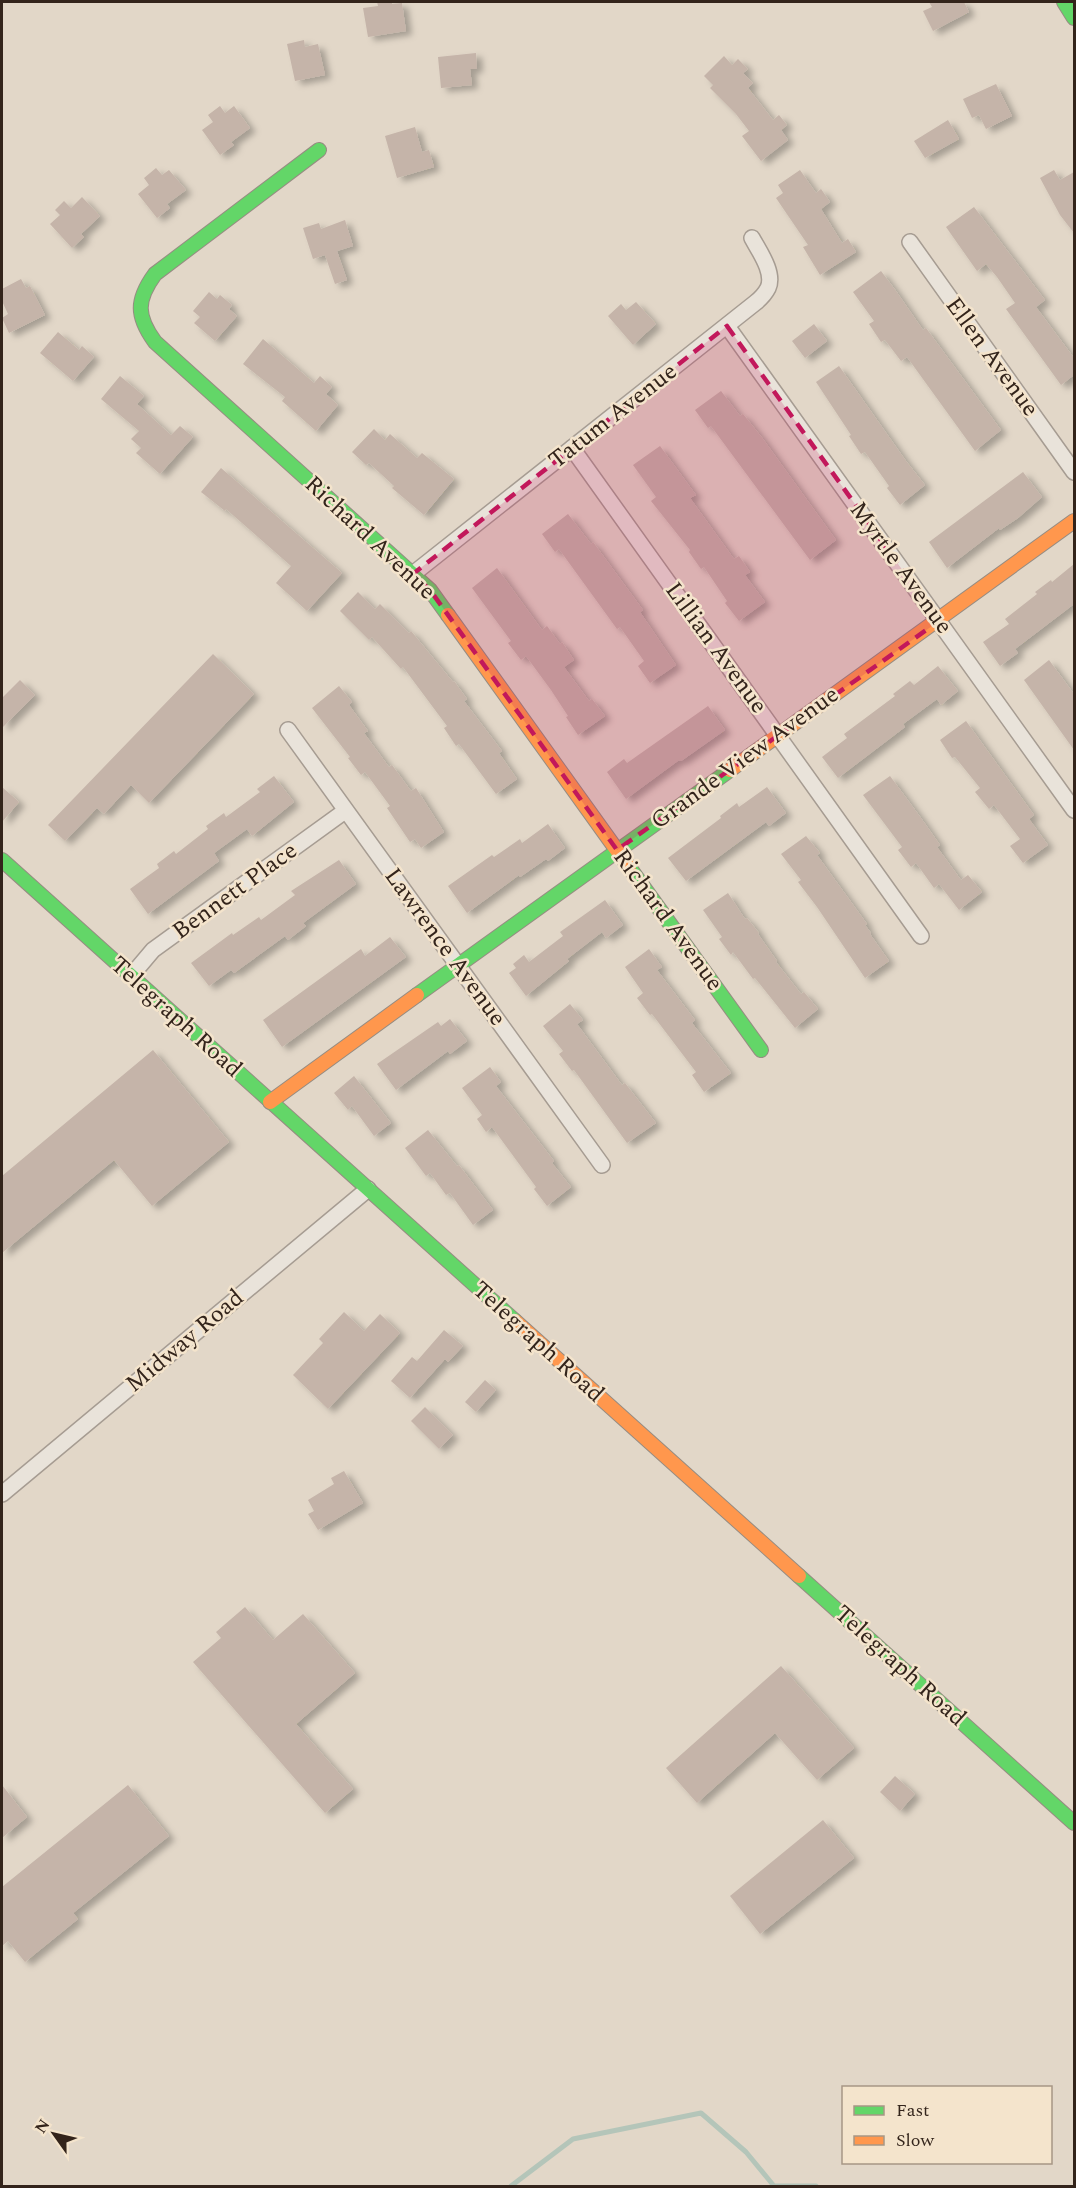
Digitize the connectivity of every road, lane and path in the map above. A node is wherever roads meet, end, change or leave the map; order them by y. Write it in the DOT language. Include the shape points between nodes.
graph roads {
  1 [pos="1064,2"];
  2 [pos="1074,18"];
  3 [pos="319,150"];
  4 [pos="752,238"];
  5 [pos="910,242"];
  6 [pos="727,326"];
  7 [pos="572,448"];
  8 [pos="1074,472"];
  9 [pos="1074,521"];
  10 [pos="412,574"];
  11 [pos="939,621"];
  12 [pos="288,730"];
  13 [pos="778,734"];
  14 [pos="1074,810"];
  15 [pos="345,811"];
  16 [pos="617,850"];
  17 [pos="2,860"];
  18 [pos="921,936"];
  19 [pos="458,965"];
  20 [pos="131,976"];
  21 [pos="761,1050"];
  22 [pos="270,1102"];
  23 [pos="602,1165"];
  24 [pos="368,1189"];
  25 [pos="2,1494"];
  26 [pos="1074,1823"];
  1 -- 2 [label="street"];
  3 -- 10 [label="street, Richard Avenue" via="164,265 141,296 140,318 155,342"];
  4 -- 6 [label="street, Tatum Avenue" via="768,272 769,287"];
  5 -- 8 [label="street, Ellen Avenue"];
  6 -- 7 [label="street, Tatum Avenue"];
  6 -- 11 [label="street, Myrtle Avenue"];
  7 -- 10 [label="street, Tatum Avenue"];
  7 -- 13 [label="street, Lillian Avenue"];
  9 -- 11 [label="street, Grande View Avenue"];
  10 -- 16 [label="street, Richard Avenue" via="430,590"];
  11 -- 13 [label="street, Grande View Avenue"];
  11 -- 14 [label="street, Myrtle Avenue"];
  12 -- 15 [label="street, Lawrence Avenue"];
  13 -- 16 [label="street, Grande View Avenue"];
  13 -- 18 [label="street, Lillian Avenue"];
  15 -- 19 [label="street, Lawrence Avenue"];
  15 -- 20 [label="street, Bennett Place" via="153,950"];
  16 -- 19 [label="street, Grande View Avenue"];
  16 -- 21 [label="street, Richard Avenue"];
  17 -- 20 [label="street, Telegraph Road"];
  19 -- 22 [label="street, Grande View Avenue"];
  19 -- 23 [label="street, Lawrence Avenue"];
  20 -- 22 [label="street, Telegraph Road"];
  22 -- 24 [label="street, Telegraph Road"];
  24 -- 25 [label="street, Midway Road"];
  24 -- 26 [label="street, Telegraph Road"];
}
